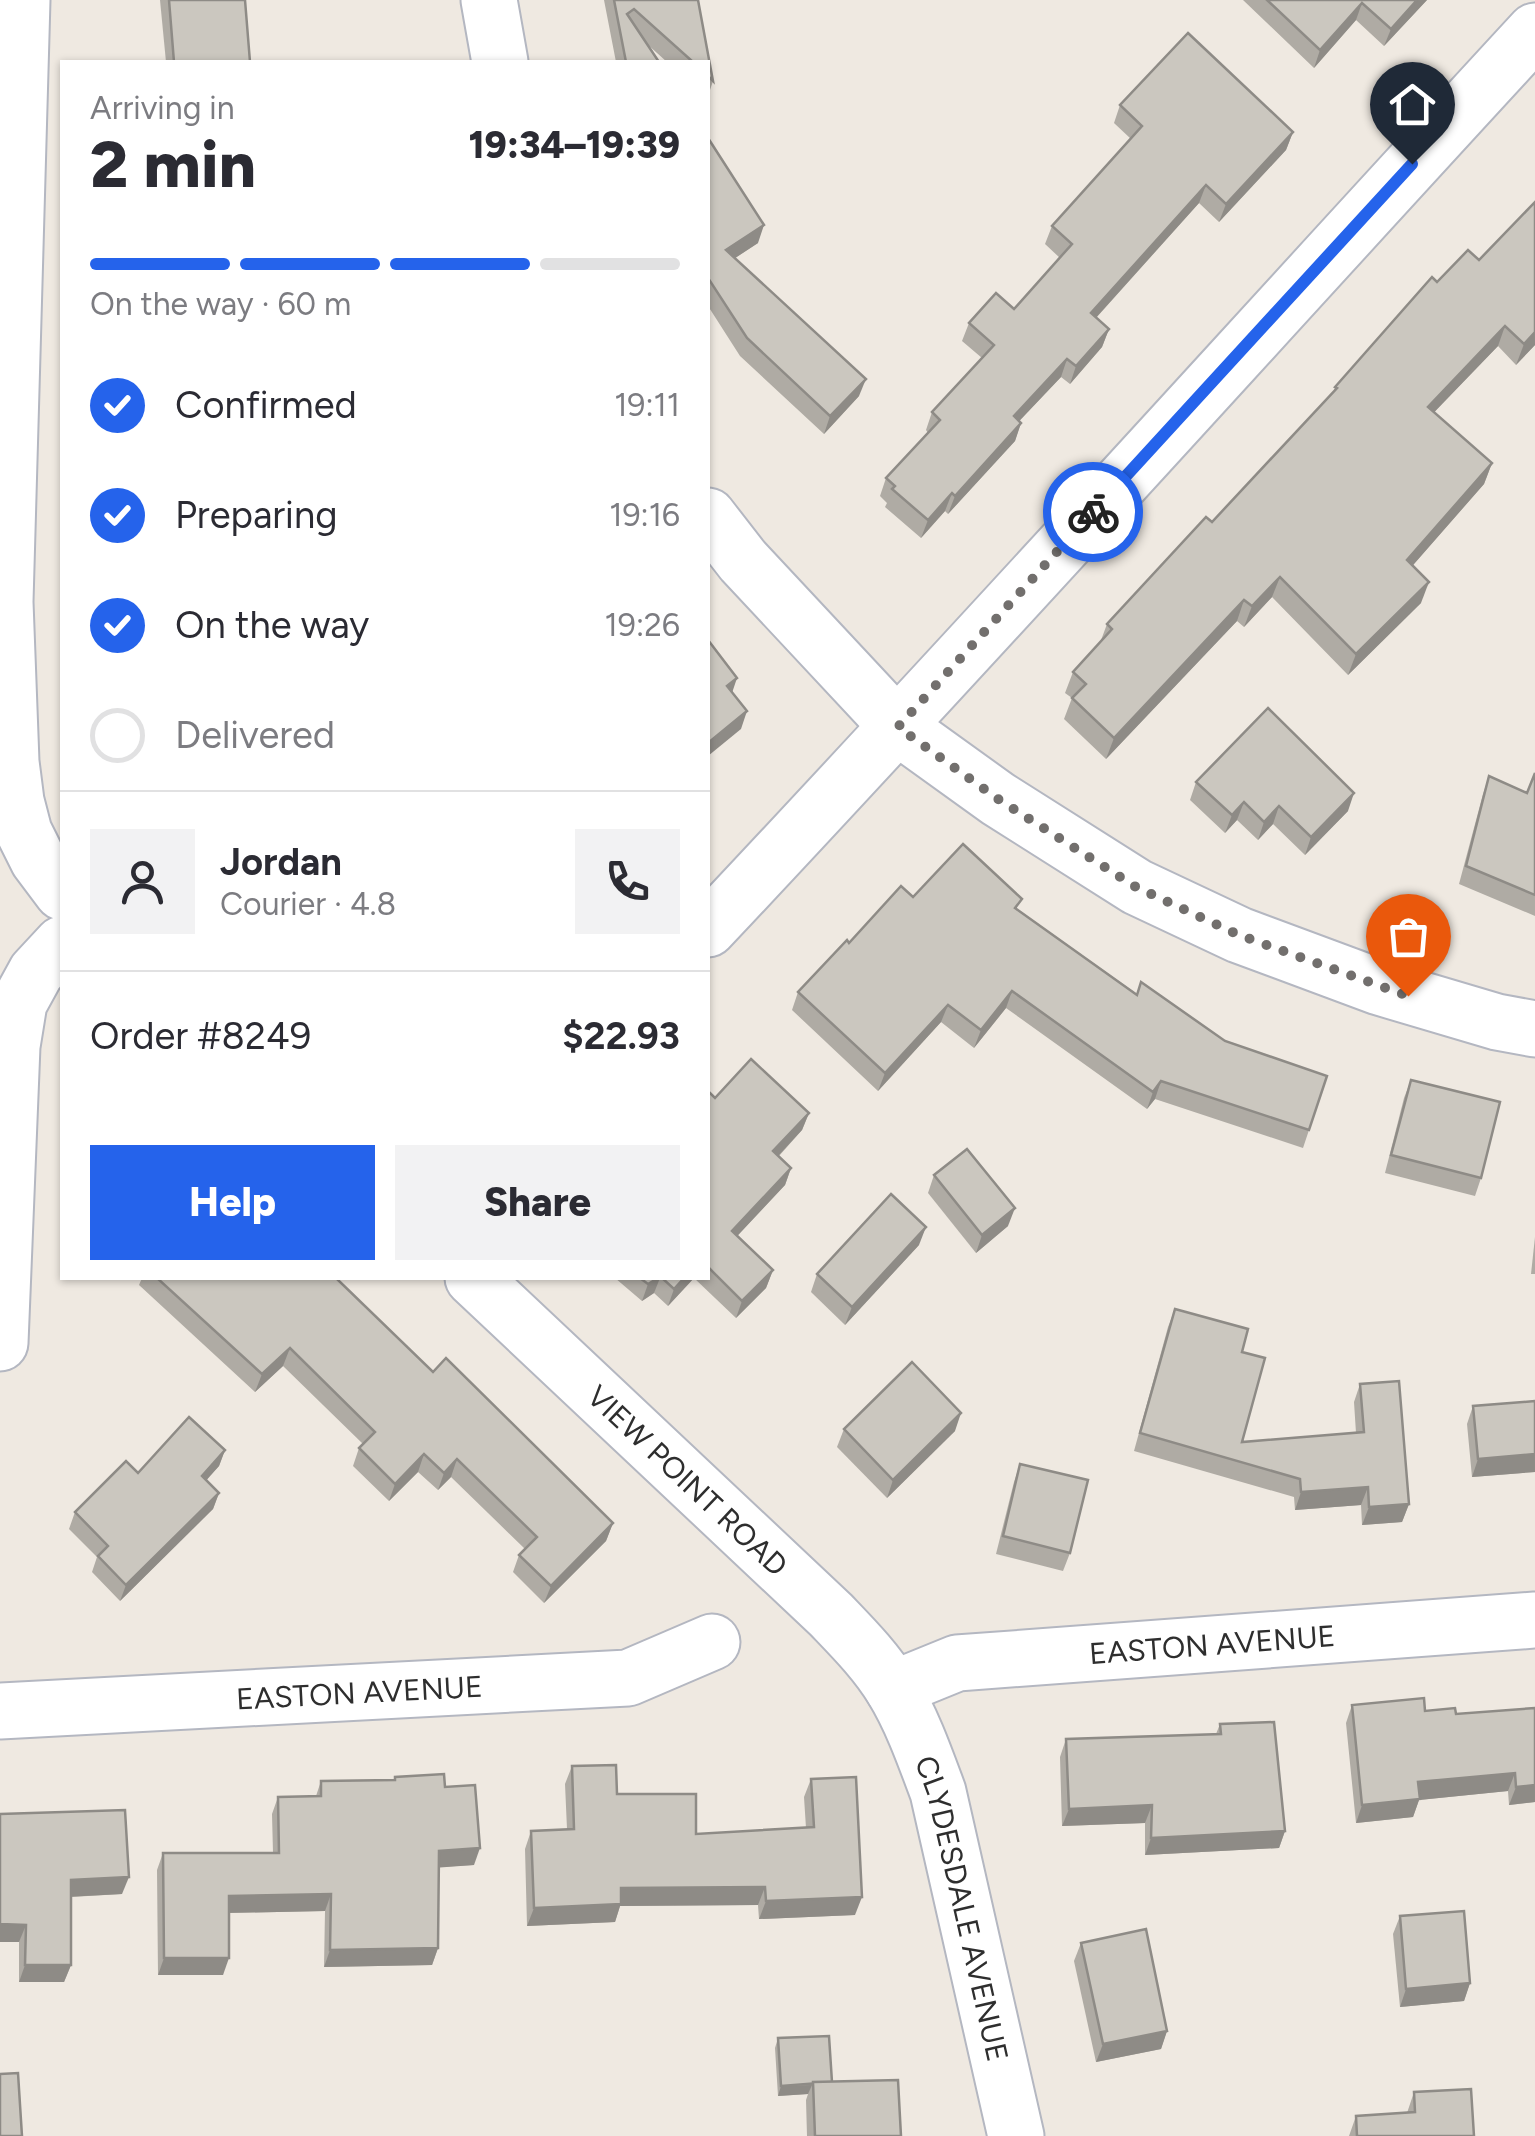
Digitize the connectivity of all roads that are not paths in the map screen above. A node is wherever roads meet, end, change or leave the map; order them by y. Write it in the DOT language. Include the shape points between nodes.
graph roads {
  1 [pos="22,0"];
  2 [pos="489,0"];
  3 [pos="1535,31"];
  4 [pos="500,60"];
  5 [pos="710,519"];
  6 [pos="898,727"];
  7 [pos="60,889"];
  8 [pos="710,927"];
  9 [pos="60,946"];
  10 [pos="1535,1029"];
  11 [pos="476,1280"];
  12 [pos="0,1342"];
  13 [pos="1535,1620"];
  14 [pos="712,1642"];
  15 [pos="893,1689"];
  16 [pos="0,1711"];
  17 [pos="1016,2136"];
  1 -- 7 [label="street" via="5,602 10,762 24,832"];
  2 -- 4 [label="street"];
  3 -- 6 [label="street"];
  5 -- 6 [label="street"];
  6 -- 8 [label="street"];
  6 -- 10 [label="street" via="1136,887 1239,935 1379,987"];
  9 -- 12 [label="street" via="19,1003 12,1046"];
  11 -- 15 [label="street, VIEW POINT ROAD" via="831,1615"];
  13 -- 15 [label="street, EASTON AVENUE" via="957,1662"];
  14 -- 16 [label="street, EASTON AVENUE" via="628,1678"];
  15 -- 17 [label="street, CLYDESDALE AVENUE" via="938,1792"];
}
